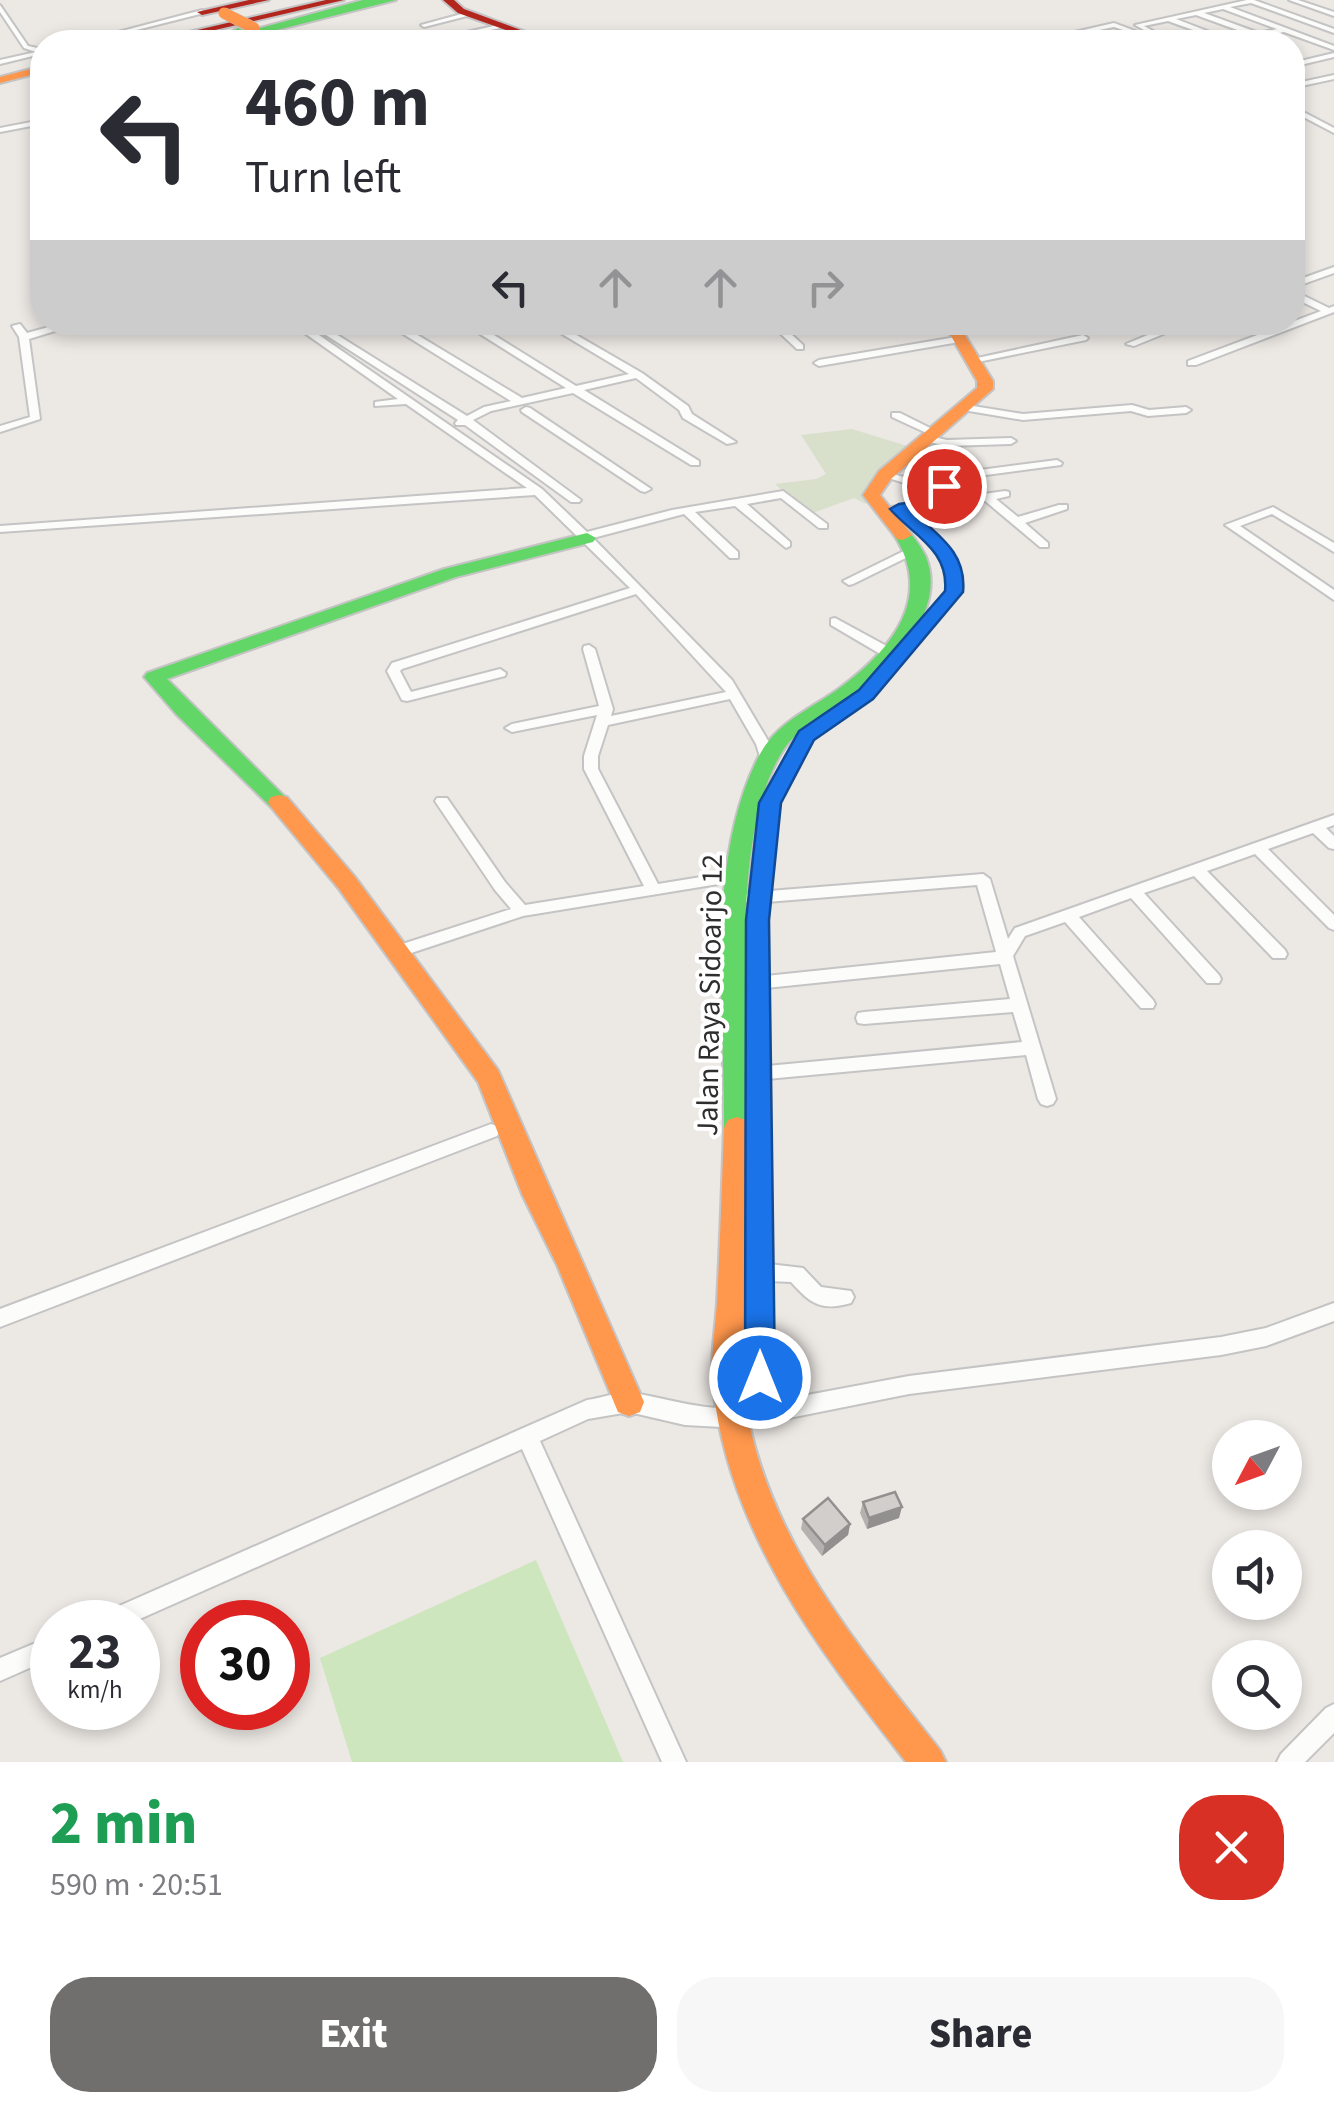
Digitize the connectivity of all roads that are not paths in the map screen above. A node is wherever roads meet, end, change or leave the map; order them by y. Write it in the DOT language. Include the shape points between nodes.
graph roads {
  1 [pos="264,0"];
  2 [pos="317,0"];
  3 [pos="339,0"];
  4 [pos="391,0"];
  5 [pos="448,0"];
  6 [pos="1292,0"];
  7 [pos="1222,6"];
  8 [pos="2,12"];
  9 [pos="1195,12"];
  10 [pos="468,14"];
  11 [pos="1168,18"];
  12 [pos="231,22"];
  13 [pos="1313,22"];
  14 [pos="1334,23"];
  15 [pos="424,25"];
  16 [pos="503,26"];
  17 [pos="172,30"];
  18 [pos="186,30"];
  19 [pos="205,30"];
  20 [pos="221,30"];
  21 [pos="483,30"];
  22 [pos="512,30"];
  23 [pos="1089,30"];
  24 [pos="1131,30"];
  25 [pos="1148,30"];
  26 [pos="1200,30"];
  27 [pos="1242,30"];
  28 [pos="1284,30"];
  29 [pos="1305,38"];
  30 [pos="1334,48"];
  31 [pos="30,50"];
  32 [pos="1306,54"];
  33 [pos="1334,56"];
  34 [pos="30,59"];
  35 [pos="0,60"];
  36 [pos="30,63"];
  37 [pos="1319,63"];
  38 [pos="1305,64"];
  39 [pos="1334,65"];
  40 [pos="1305,68"];
  41 [pos="1334,76"];
  42 [pos="0,78"];
  43 [pos="1305,83"];
  44 [pos="1305,115"];
  45 [pos="30,124"];
  46 [pos="1332,129"];
  47 [pos="0,130"];
  48 [pos="1334,270"];
  49 [pos="1305,280"];
  50 [pos="1305,299"];
  51 [pos="1332,310"];
  52 [pos="1305,320"];
  53 [pos="30,330"];
  54 [pos="312,335"];
  55 [pos="331,335"];
  56 [pos="409,335"];
  57 [pos="486,335"];
  58 [pos="570,335"];
  59 [pos="787,335"];
  60 [pos="1155,335"];
  61 [pos="1266,335"];
  62 [pos="1083,338"];
  63 [pos="1131,344"];
  64 [pos="800,347"];
  65 [pos="970,348"];
  66 [pos="1192,363"];
  67 [pos="819,364"];
  68 [pos="642,379"];
  69 [pos="582,394"];
  70 [pos="408,401"];
  71 [pos="379,404"];
  72 [pos="524,406"];
  73 [pos="972,409"];
  74 [pos="1186,410"];
  75 [pos="896,416"];
  76 [pos="461,424"];
  77 [pos="0,429"];
  78 [pos="935,439"];
  79 [pos="731,442"];
  80 [pos="1011,442"];
  81 [pos="695,463"];
  82 [pos="1057,463"];
  83 [pos="891,477"];
  84 [pos="944,486"];
  85 [pos="645,489"];
  86 [pos="538,491"];
  87 [pos="1005,494"];
  88 [pos="987,497"];
  89 [pos="575,500"];
  90 [pos="954,501"];
  91 [pos="738,502"];
  92 [pos="1063,507"];
  93 [pos="891,510"];
  94 [pos="687,511"];
  95 [pos="1015,522"];
  96 [pos="823,526"];
  97 [pos="0,529"];
  98 [pos="586,537"];
  99 [pos="786,544"];
  100 [pos="1044,545"];
  101 [pos="1334,548"];
  102 [pos="916,549"];
  103 [pos="734,555"];
  104 [pos="849,581"];
  105 [pos="637,590"];
  106 [pos="1334,596"];
  107 [pos="834,622"];
  108 [pos="589,649"];
  109 [pos="887,652"];
  110 [pos="500,673"];
  111 [pos="735,694"];
  112 [pos="833,709"];
  113 [pos="605,715"];
  114 [pos="512,728"];
  115 [pos="768,763"];
  116 [pos="442,801"];
  117 [pos="1334,820"];
  118 [pos="1315,826"];
  119 [pos="1334,844"];
  120 [pos="1257,847"];
  121 [pos="1196,869"];
  122 [pos="652,887"];
  123 [pos="1134,892"];
  124 [pos="746,894"];
  125 [pos="522,911"];
  126 [pos="1068,915"];
  127 [pos="1334,924"];
  128 [pos="396,952"];
  129 [pos="1279,954"];
  130 [pos="1005,957"];
  131 [pos="1213,980"];
  132 [pos="758,983"];
  133 [pos="1147,1004"];
  134 [pos="1017,1005"];
  135 [pos="864,1018"];
  136 [pos="1030,1048"];
  137 [pos="750,1074"];
  138 [pos="1047,1099"];
  139 [pos="491,1131"];
  140 [pos="747,1271"];
  141 [pos="844,1297"];
  142 [pos="1334,1312"];
  143 [pos="0,1318"];
  144 [pos="628,1402"];
  145 [pos="746,1417"];
  146 [pos="528,1436"];
  147 [pos="159,1600"];
  148 [pos="30,1657"];
  149 [pos="0,1670"];
  150 [pos="1334,1716"];
  151 [pos="674,1762"];
  152 [pos="928,1762"];
  153 [pos="1290,1762"];
  1 -- 12 [label="main road"];
  2 -- 18 [label="main road"];
  3 -- 19 [label="main road"];
  4 -- 12 [label="main road"];
  5 -- 10 [label="main road"];
  6 -- 14 [label="street"];
  7 -- 9 [label="street"];
  7 -- 13 [label="street" via="1252,1"];
  7 -- 28 [label="street"];
  8 -- 31 [label="street"];
  9 -- 11 [label="street"];
  9 -- 27 [label="street"];
  10 -- 15 [label="street"];
  10 -- 16 [label="main road"];
  11 -- 25 [label="street" via="1138,25"];
  11 -- 26 [label="street"];
  12 -- 17 [label="street"];
  12 -- 20 [label="street"];
  13 -- 14 [label="street"];
  13 -- 28 [label="street"];
  16 -- 21 [label="street"];
  16 -- 22 [label="main road"];
  23 -- 24 [label="street"];
  29 -- 30 [label="street"];
  32 -- 37 [label="street"];
  33 -- 37 [label="street"];
  34 -- 35 [label="street"];
  36 -- 42 [label="main road"];
  37 -- 38 [label="street"];
  37 -- 39 [label="street"];
  37 -- 40 [label="street"];
  37 -- 41 [label="street"];
  41 -- 43 [label="street"];
  44 -- 46 [label="street"];
  45 -- 47 [label="street"];
  48 -- 49 [label="street"];
  50 -- 51 [label="street"];
  51 -- 52 [label="street"];
  53 -- 77 [label="street" via="20,332 35,419"];
  54 -- 70 [label="street"];
  55 -- 76 [label="street"];
  56 -- 72 [label="street"];
  57 -- 69 [label="street"];
  58 -- 68 [label="street"];
  59 -- 64 [label="street"];
  60 -- 63 [label="street"];
  61 -- 66 [label="street"];
  62 -- 65 [label="street"];
  65 -- 67 [label="street"];
  65 -- 73 [label="main road" via="986,385"];
  68 -- 69 [label="street"];
  68 -- 79 [label="street"];
  69 -- 72 [label="street"];
  69 -- 81 [label="street"];
  70 -- 71 [label="street"];
  70 -- 76 [label="street"];
  72 -- 76 [label="street"];
  72 -- 85 [label="street"];
  73 -- 74 [label="street" via="1023,417"];
  73 -- 78 [label="main road"];
  75 -- 78 [label="street"];
  76 -- 86 [label="street"];
  76 -- 89 [label="street"];
  78 -- 80 [label="street"];
  78 -- 83 [label="main road"];
  82 -- 83 [label="street" via="912,482"];
  83 -- 93 [label="main road" via="871,495"];
  84 -- 90 [label="street"];
  86 -- 97 [label="street"];
  86 -- 98 [label="street"];
  87 -- 88 [label="street"];
  88 -- 90 [label="street"];
  88 -- 95 [label="street"];
  90 -- 93 [label="street"];
  91 -- 94 [label="street"];
  91 -- 96 [label="street" via="783,494"];
  91 -- 99 [label="street"];
  92 -- 95 [label="street"];
  93 -- 102 [label="main road"];
  93 -- 112 [label="street" via="948,553 956,571 954,592 866,694"];
  94 -- 98 [label="street"];
  94 -- 103 [label="street"];
  95 -- 100 [label="street"];
  98 -- 105 [label="street"];
  98 -- 128 [label="main road" via="450,573 154,677 255,774 347,882"];
  101 -- 106 [label="street" via="1274,510 1231,525"];
  102 -- 104 [label="street"];
  102 -- 109 [label="main road, Jalan Raya Sidoarjo 12" via="923,599"];
  105 -- 110 [label="street" via="393,671 407,697"];
  105 -- 111 [label="street"];
  107 -- 109 [label="street"];
  108 -- 113 [label="street"];
  109 -- 112 [label="main road, Jalan Raya Sidoarjo 12"];
  111 -- 113 [label="street"];
  111 -- 115 [label="street"];
  112 -- 115 [label="main road, Jalan Raya Sidoarjo 12" via="792,728"];
  112 -- 124 [label="street" via="806,736 770,803"];
  113 -- 114 [label="street"];
  113 -- 122 [label="street" via="591,769"];
  115 -- 124 [label="main road, Jalan Raya Sidoarjo 12" via="751,810"];
  116 -- 125 [label="street"];
  117 -- 118 [label="street"];
  118 -- 119 [label="street"];
  118 -- 120 [label="street"];
  120 -- 121 [label="street"];
  120 -- 127 [label="street"];
  121 -- 123 [label="street"];
  121 -- 129 [label="street"];
  122 -- 124 [label="street"];
  122 -- 125 [label="street"];
  123 -- 126 [label="street"];
  123 -- 131 [label="street"];
  124 -- 130 [label="street" via="980,878"];
  124 -- 132 [label="street"];
  124 -- 137 [label="main road, Jalan Raya Sidoarjo 12"];
  125 -- 128 [label="street"];
  126 -- 130 [label="street" via="1020,932"];
  126 -- 133 [label="street"];
  128 -- 144 [label="main road" via="490,1078"];
  130 -- 132 [label="street"];
  130 -- 134 [label="street"];
  132 -- 137 [label="street"];
  134 -- 135 [label="street"];
  134 -- 136 [label="street"];
  136 -- 137 [label="street"];
  136 -- 138 [label="street"];
  137 -- 140 [label="main road, Jalan Raya Sidoarjo 12"];
  139 -- 143 [label="street"];
  140 -- 141 [label="street" via="796,1274 816,1296"];
  140 -- 145 [label="main road, Jalan Raya Sidoarjo 12"];
  142 -- 145 [label="street" via="1221,1346 909,1385"];
  144 -- 145 [label="street"];
  144 -- 146 [label="street" via="587,1410"];
  145 -- 152 [label="main road, Jalan Raya Sidoarjo 12" via="744,1471 772,1542 797,1587"];
  146 -- 147 [label="street"];
  146 -- 151 [label="street"];
  148 -- 149 [label="street"];
  150 -- 153 [label="street"];
}
